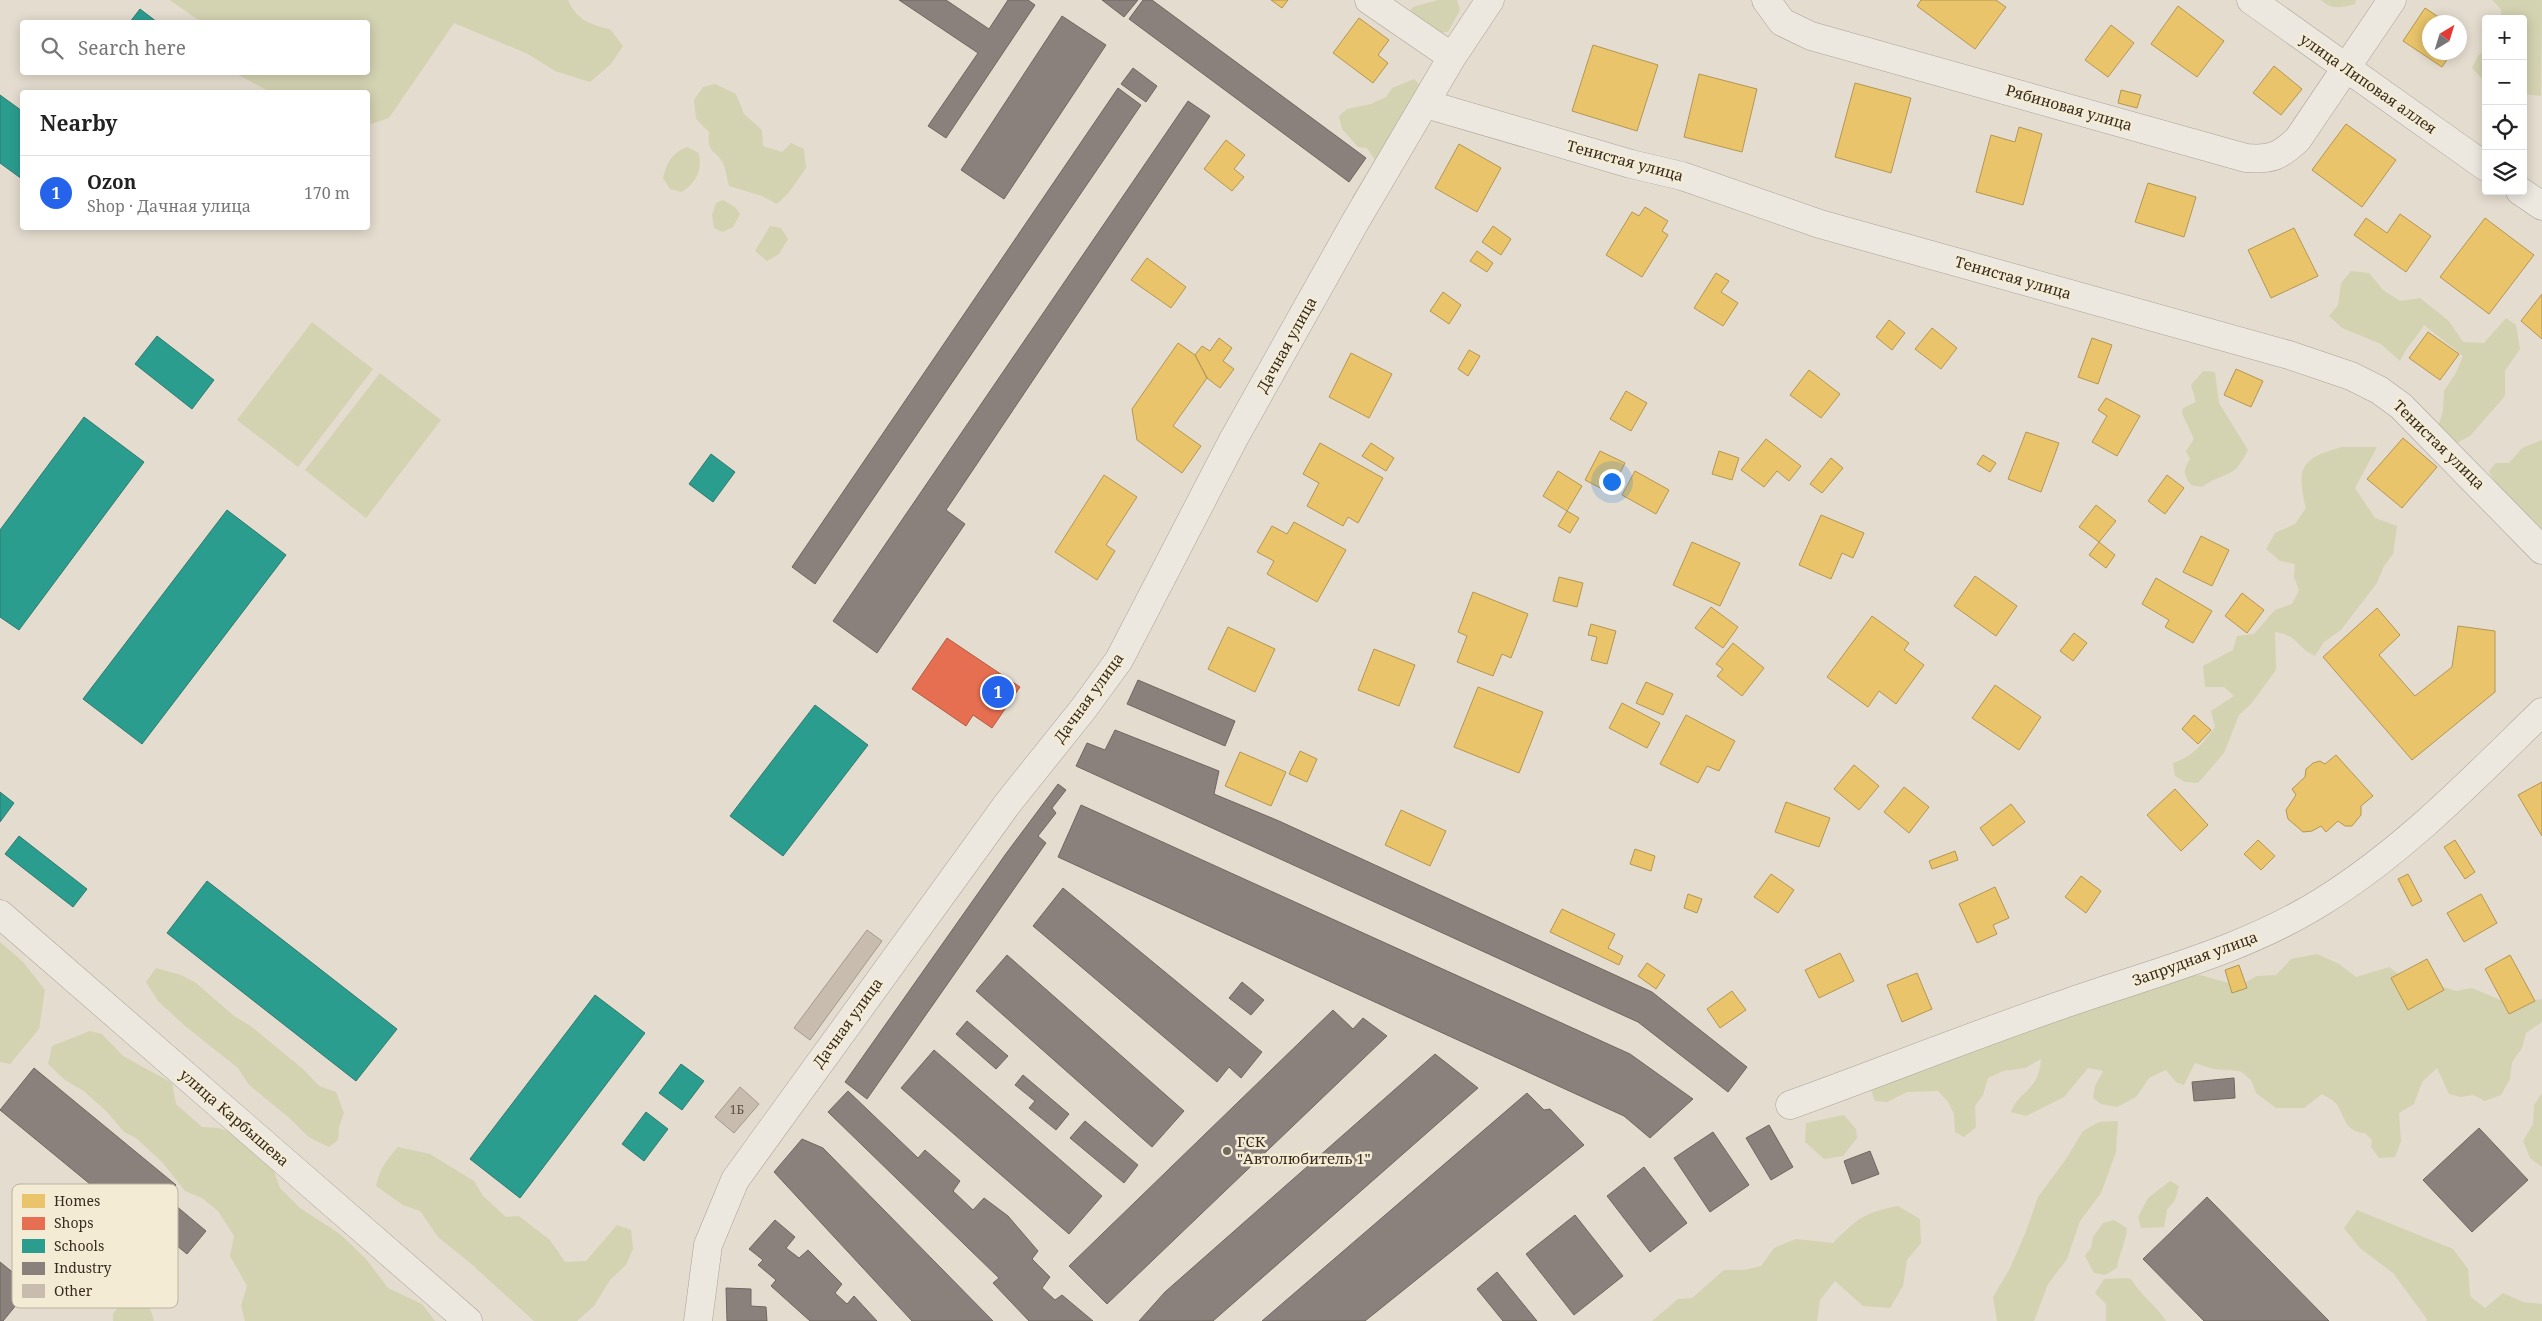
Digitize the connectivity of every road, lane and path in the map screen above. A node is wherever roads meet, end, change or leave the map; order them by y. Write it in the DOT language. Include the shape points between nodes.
graph roads {
  1 [pos="1369,0"];
  2 [pos="1490,0"];
  3 [pos="1766,0"];
  4 [pos="2251,0"];
  5 [pos="2392,0"];
  6 [pos="1452,57"];
  7 [pos="2346,68"];
  8 [pos="1426,104"];
  9 [pos="2482,164"];
  10 [pos="2526,195"];
  11 [pos="2542,206"];
  12 [pos="2542,550"];
  13 [pos="2542,712"];
  14 [pos="0,914"];
  15 [pos="1790,1105"];
  16 [pos="468,1321"];
  17 [pos="698,1321"];
  1 -- 6 [label="street"];
  2 -- 6 [label="street, Дачная улица"];
  3 -- 7 [label="street, Рябиновая улица" via="1782,22 1811,36 2246,158 2264,160 2282,154 2298,139"];
  4 -- 7 [label="street, улица Липовая аллея"];
  5 -- 7 [label="street, Рябиновая улица"];
  6 -- 8 [label="street, Дачная улица"];
  7 -- 9 [label="street, улица Липовая аллея"];
  8 -- 12 [label="street, Тенистая улица" via="1682,176 1820,224 2253,344 2351,376 2401,406"];
  8 -- 17 [label="street, Дачная улица" via="1354,224 1233,440 1118,660 1008,803 735,1180 708,1245"];
  10 -- 11 [label="street"];
  13 -- 15 [label="street, Запрудная улица" via="2434,816 2396,847 2323,901 2268,932 2227,950 2066,1004"];
  14 -- 16 [label="street, улица Карбышева"];
}
